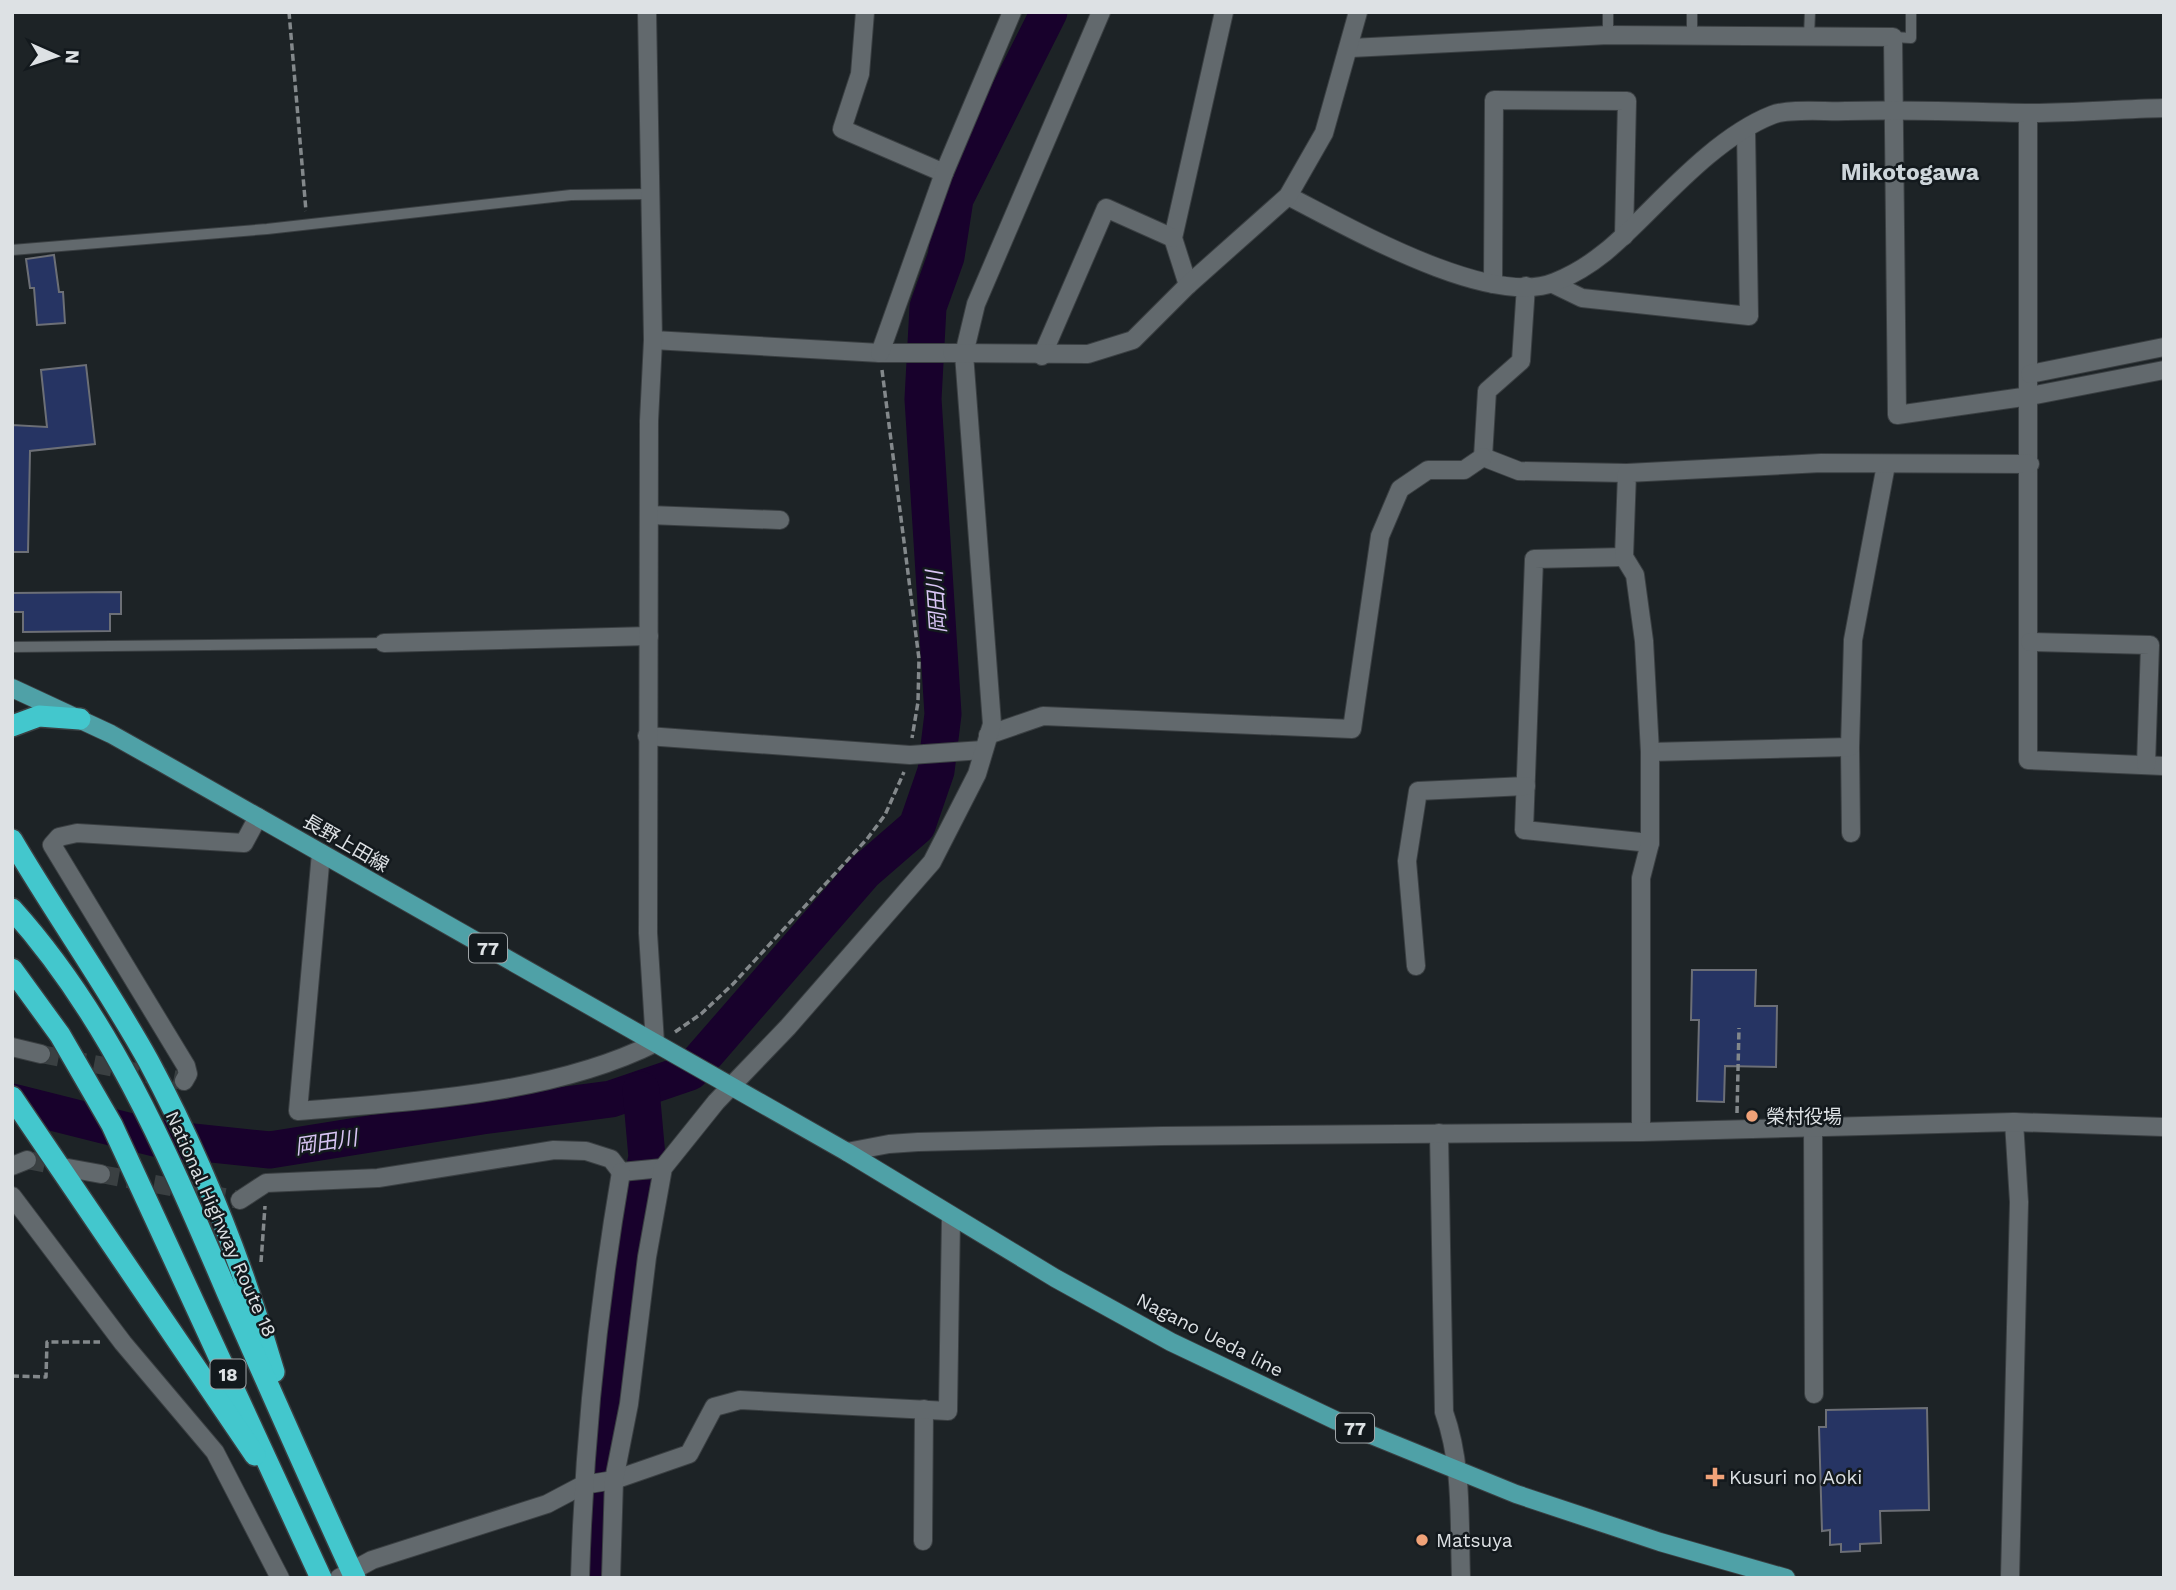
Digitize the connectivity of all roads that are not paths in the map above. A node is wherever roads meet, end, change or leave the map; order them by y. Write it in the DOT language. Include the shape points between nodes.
graph roads {
  1 [pos="647,12"];
  2 [pos="865,12"];
  3 [pos="1012,12"];
  4 [pos="1101,12"];
  5 [pos="1224,12"];
  6 [pos="1358,12"];
  7 [pos="1608,12"];
  8 [pos="1692,12"];
  9 [pos="1810,12"];
  10 [pos="1911,12"];
  11 [pos="1608,35"];
  12 [pos="1692,36"];
  13 [pos="1809,36"];
  14 [pos="1893,37"];
  15 [pos="1351,48"];
  16 [pos="2164,108"];
  17 [pos="1892,110"];
  18 [pos="2028,113"];
  19 [pos="1746,130"];
  20 [pos="944,173"];
  21 [pos="651,194"];
  22 [pos="1288,196"];
  23 [pos="1624,236"];
  24 [pos="1173,238"];
  25 [pos="12,250"];
  26 [pos="1493,284"];
  27 [pos="1553,284"];
  28 [pos="1188,285"];
  29 [pos="1526,286"];
  30 [pos="653,340"];
  31 [pos="2164,347"];
  32 [pos="880,353"];
  33 [pos="958,354"];
  34 [pos="1042,356"];
  35 [pos="2164,369"];
  36 [pos="2030,374"];
  37 [pos="2030,396"];
  38 [pos="1483,457"];
  39 [pos="2030,464"];
  40 [pos="1886,465"];
  41 [pos="1627,473"];
  42 [pos="649,515"];
  43 [pos="780,520"];
  44 [pos="1625,557"];
  45 [pos="649,636"];
  46 [pos="2030,642"];
  47 [pos="384,643"];
  48 [pos="12,647"];
  49 [pos="12,688"];
  50 [pos="80,719"];
  51 [pos="12,726"];
  52 [pos="647,736"];
  53 [pos="985,743"];
  54 [pos="1850,747"];
  55 [pos="1650,752"];
  56 [pos="2155,766"];
  57 [pos="1526,786"];
  58 [pos="258,817"];
  59 [pos="1851,832"];
  60 [pos="12,840"];
  61 [pos="1650,843"];
  62 [pos="321,853"];
  63 [pos="12,909"];
  64 [pos="1416,966"];
  65 [pos="12,968"];
  66 [pos="655,1043"];
  67 [pos="12,1048"];
  68 [pos="41,1054"];
  69 [pos="184,1081"];
  70 [pos="730,1088"];
  71 [pos="12,1097"];
  72 [pos="2014,1122"];
  73 [pos="1813,1126"];
  74 [pos="2164,1127"];
  75 [pos="1641,1132"];
  76 [pos="1438,1133"];
  77 [pos="847,1152"];
  78 [pos="68,1168"];
  79 [pos="658,1168"];
  80 [pos="626,1171"];
  81 [pos="101,1174"];
  82 [pos="12,1196"];
  83 [pos="240,1200"];
  84 [pos="951,1217"];
  85 [pos="1814,1394"];
  86 [pos="924,1409"];
  87 [pos="300,1459"];
  88 [pos="1458,1470"];
  89 [pos="612,1480"];
  90 [pos="586,1484"];
  91 [pos="285,1497"];
  92 [pos="923,1541"];
  93 [pos="348,1575"];
  94 [pos="280,1578"];
  95 [pos="321,1578"];
  96 [pos="580,1578"];
  97 [pos="611,1578"];
  98 [pos="1461,1578"];
  99 [pos="1786,1578"];
  100 [pos="2010,1578"];
  1 -- 21 [label="street"];
  2 -- 20 [label="street" via="860,74 842,129"];
  3 -- 20 [label="street"];
  4 -- 33 [label="street"];
  5 -- 24 [label="street"];
  6 -- 15 [label="street"];
  7 -- 11 [label="lane"];
  8 -- 12 [label="lane"];
  9 -- 13 [label="lane"];
  10 -- 14 [label="lane" via="1911,38"];
  11 -- 12 [label="street"];
  11 -- 15 [label="street"];
  12 -- 13 [label="street"];
  13 -- 14 [label="street"];
  14 -- 17 [label="street"];
  15 -- 22 [label="street" via="1324,133"];
  16 -- 18 [label="street"];
  17 -- 18 [label="street"];
  17 -- 19 [label="street" via="1774,114"];
  17 -- 37 [label="street" via="1897,415"];
  18 -- 36 [label="street"];
  19 -- 23 [label="street" via="1663,197"];
  19 -- 27 [label="street" via="1749,316 1582,298"];
  20 -- 32 [label="street"];
  21 -- 25 [label="lane" via="571,195"];
  21 -- 30 [label="street"];
  22 -- 26 [label="street" via="1393,249"];
  22 -- 28 [label="street"];
  23 -- 26 [label="street" via="1627,101 1494,100"];
  23 -- 27 [label="street" via="1597,261"];
  24 -- 28 [label="street"];
  24 -- 34 [label="street" via="1106,208"];
  26 -- 29 [label="street"];
  27 -- 29 [label="street"];
  28 -- 34 [label="street" via="1133,340 1087,354"];
  29 -- 38 [label="street" via="1521,361 1488,391"];
  30 -- 32 [label="street"];
  30 -- 42 [label="street"];
  31 -- 36 [label="street"];
  32 -- 33 [label="street"];
  33 -- 34 [label="street"];
  33 -- 53 [label="street" via="992,724"];
  35 -- 37 [label="street"];
  36 -- 37 [label="street"];
  37 -- 39 [label="street"];
  38 -- 41 [label="street" via="1519,471"];
  38 -- 53 [label="street" via="1464,470 1428,470 1400,489 1380,536 1352,729 1043,716"];
  39 -- 40 [label="street"];
  39 -- 46 [label="street"];
  40 -- 41 [label="street" via="1821,463"];
  40 -- 54 [label="street" via="1853,640"];
  41 -- 44 [label="street"];
  42 -- 43 [label="street"];
  42 -- 45 [label="street"];
  44 -- 55 [label="street" via="1635,575 1644,641"];
  44 -- 57 [label="street" via="1534,559"];
  45 -- 47 [label="street"];
  45 -- 52 [label="street"];
  46 -- 56 [label="street" via="2150,645"];
  46 -- 56 [label="street" via="2028,760"];
  47 -- 48 [label="lane"];
  49 -- 50 [label="main road, 長野上田線 / 77"];
  50 -- 51 [label="highway" via="39,716"];
  50 -- 58 [label="main road, 長野上田線 / 77"];
  52 -- 53 [label="street" via="910,755"];
  52 -- 66 [label="street" via="648,933"];
  53 -- 70 [label="street" via="977,774 932,862 834,977"];
  54 -- 55 [label="street"];
  54 -- 59 [label="street"];
  55 -- 61 [label="street"];
  57 -- 61 [label="street" via="1524,830"];
  57 -- 64 [label="street" via="1418,790 1407,862"];
  58 -- 62 [label="main road, 長野上田線 / 77"];
  58 -- 69 [label="street" via="244,843 77,833 52,845 186,1066"];
  60 -- 87 [label="highway" via="133,1034 208,1185 251,1291"];
  61 -- 75 [label="street" via="1641,878"];
  62 -- 66 [label="main road, 長野上田線 / 77"];
  62 -- 66 [label="street" via="298,1111 435,1099 571,1074 603,1066"];
  63 -- 87 [label="highway, National Highway Route 18 / 18" via="91,1014 130,1079"];
  65 -- 91 [label="highway, 18" via="82,1070 134,1171"];
  66 -- 70 [label="main road, Nagano Ueda line / 77"];
  67 -- 68 [label="street"];
  70 -- 77 [label="main road, Nagano Ueda line / 77"];
  70 -- 79 [label="street"];
  71 -- 91 [label="highway"];
  72 -- 73 [label="street"];
  72 -- 74 [label="street"];
  72 -- 100 [label="street" via="2019,1202"];
  73 -- 75 [label="street"];
  73 -- 85 [label="street"];
  75 -- 76 [label="street"];
  76 -- 77 [label="street" via="918,1142"];
  76 -- 88 [label="street" via="1444,1412 1455,1442"];
  77 -- 84 [label="main road, Nagano Ueda line / 77"];
  78 -- 81 [label="street"];
  79 -- 80 [label="street"];
  79 -- 89 [label="street" via="629,1404"];
  80 -- 83 [label="street" via="611,1159 586,1151 554,1150 378,1178 266,1183"];
  80 -- 90 [label="street" via="605,1265"];
  82 -- 94 [label="street" via="123,1343 215,1452"];
  84 -- 86 [label="street" via="948,1411"];
  84 -- 88 [label="main road, Nagano Ueda line / 77" via="1171,1342 1337,1421"];
  86 -- 89 [label="street" via="740,1400 714,1407 689,1454"];
  86 -- 92 [label="street"];
  87 -- 93 [label="highway, National Highway Route 18 / 18"];
  88 -- 98 [label="street"];
  88 -- 99 [label="main road, Nagano Ueda line / 77" via="1624,1530"];
  89 -- 90 [label="street"];
  89 -- 97 [label="street"];
  90 -- 93 [label="street" via="547,1504 372,1560"];
  90 -- 96 [label="street"];
  91 -- 95 [label="highway, 18"];
}
